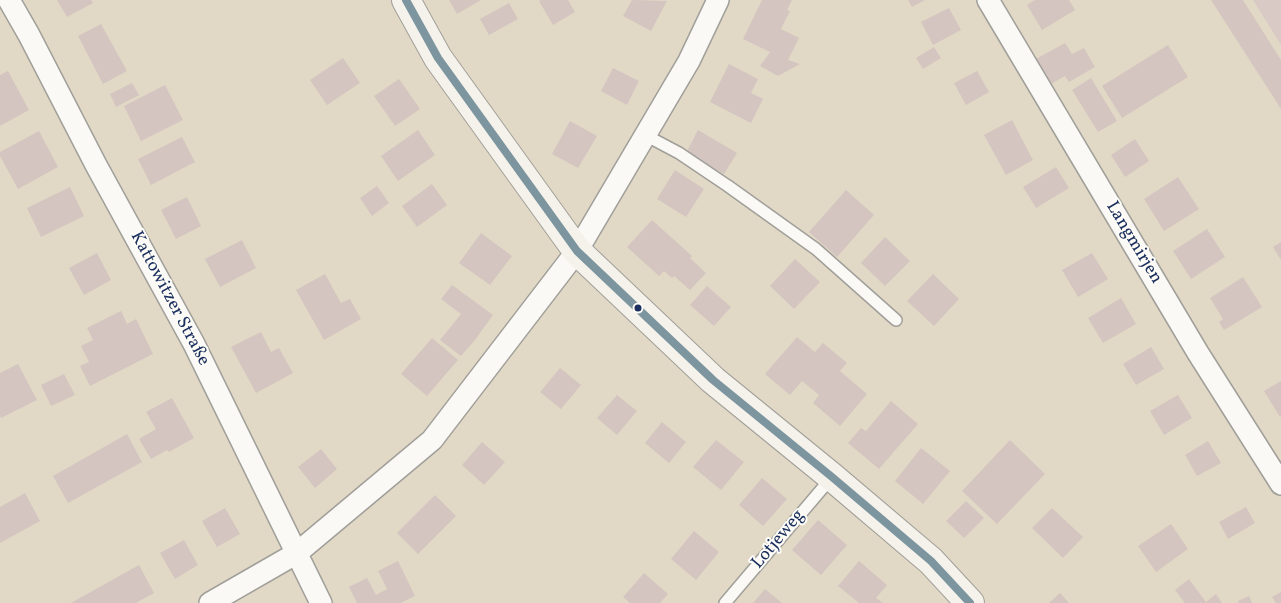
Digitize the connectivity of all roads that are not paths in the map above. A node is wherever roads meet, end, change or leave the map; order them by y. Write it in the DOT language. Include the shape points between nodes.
graph roads {
  1 [pos="9,0"];
  2 [pos="406,0"];
  3 [pos="718,0"];
  4 [pos="988,0"];
  5 [pos="645,135"];
  6 [pos="577,251"];
  7 [pos="896,320"];
  8 [pos="832,477"];
  9 [pos="1281,484"];
  10 [pos="297,553"];
  11 [pos="210,603"];
  12 [pos="320,603"];
  13 [pos="725,603"];
  14 [pos="970,603"];
  1 -- 10 [label="street, Kattowitzer Straße" via="194,344"];
  2 -- 6 [label="street" via="438,58"];
  3 -- 5 [label="street" via="689,61"];
  4 -- 9 [label="street, Langmirjen" via="1198,353"];
  5 -- 6 [label="street"];
  5 -- 7 [label="lane" via="679,153 816,249"];
  6 -- 8 [label="street" via="714,380"];
  6 -- 10 [label="street" via="432,440"];
  8 -- 13 [label="lane, Lotjeweg"];
  8 -- 14 [label="street" via="931,561"];
  10 -- 11 [label="street"];
  10 -- 12 [label="street, Kattowitzer Straße"];
}
